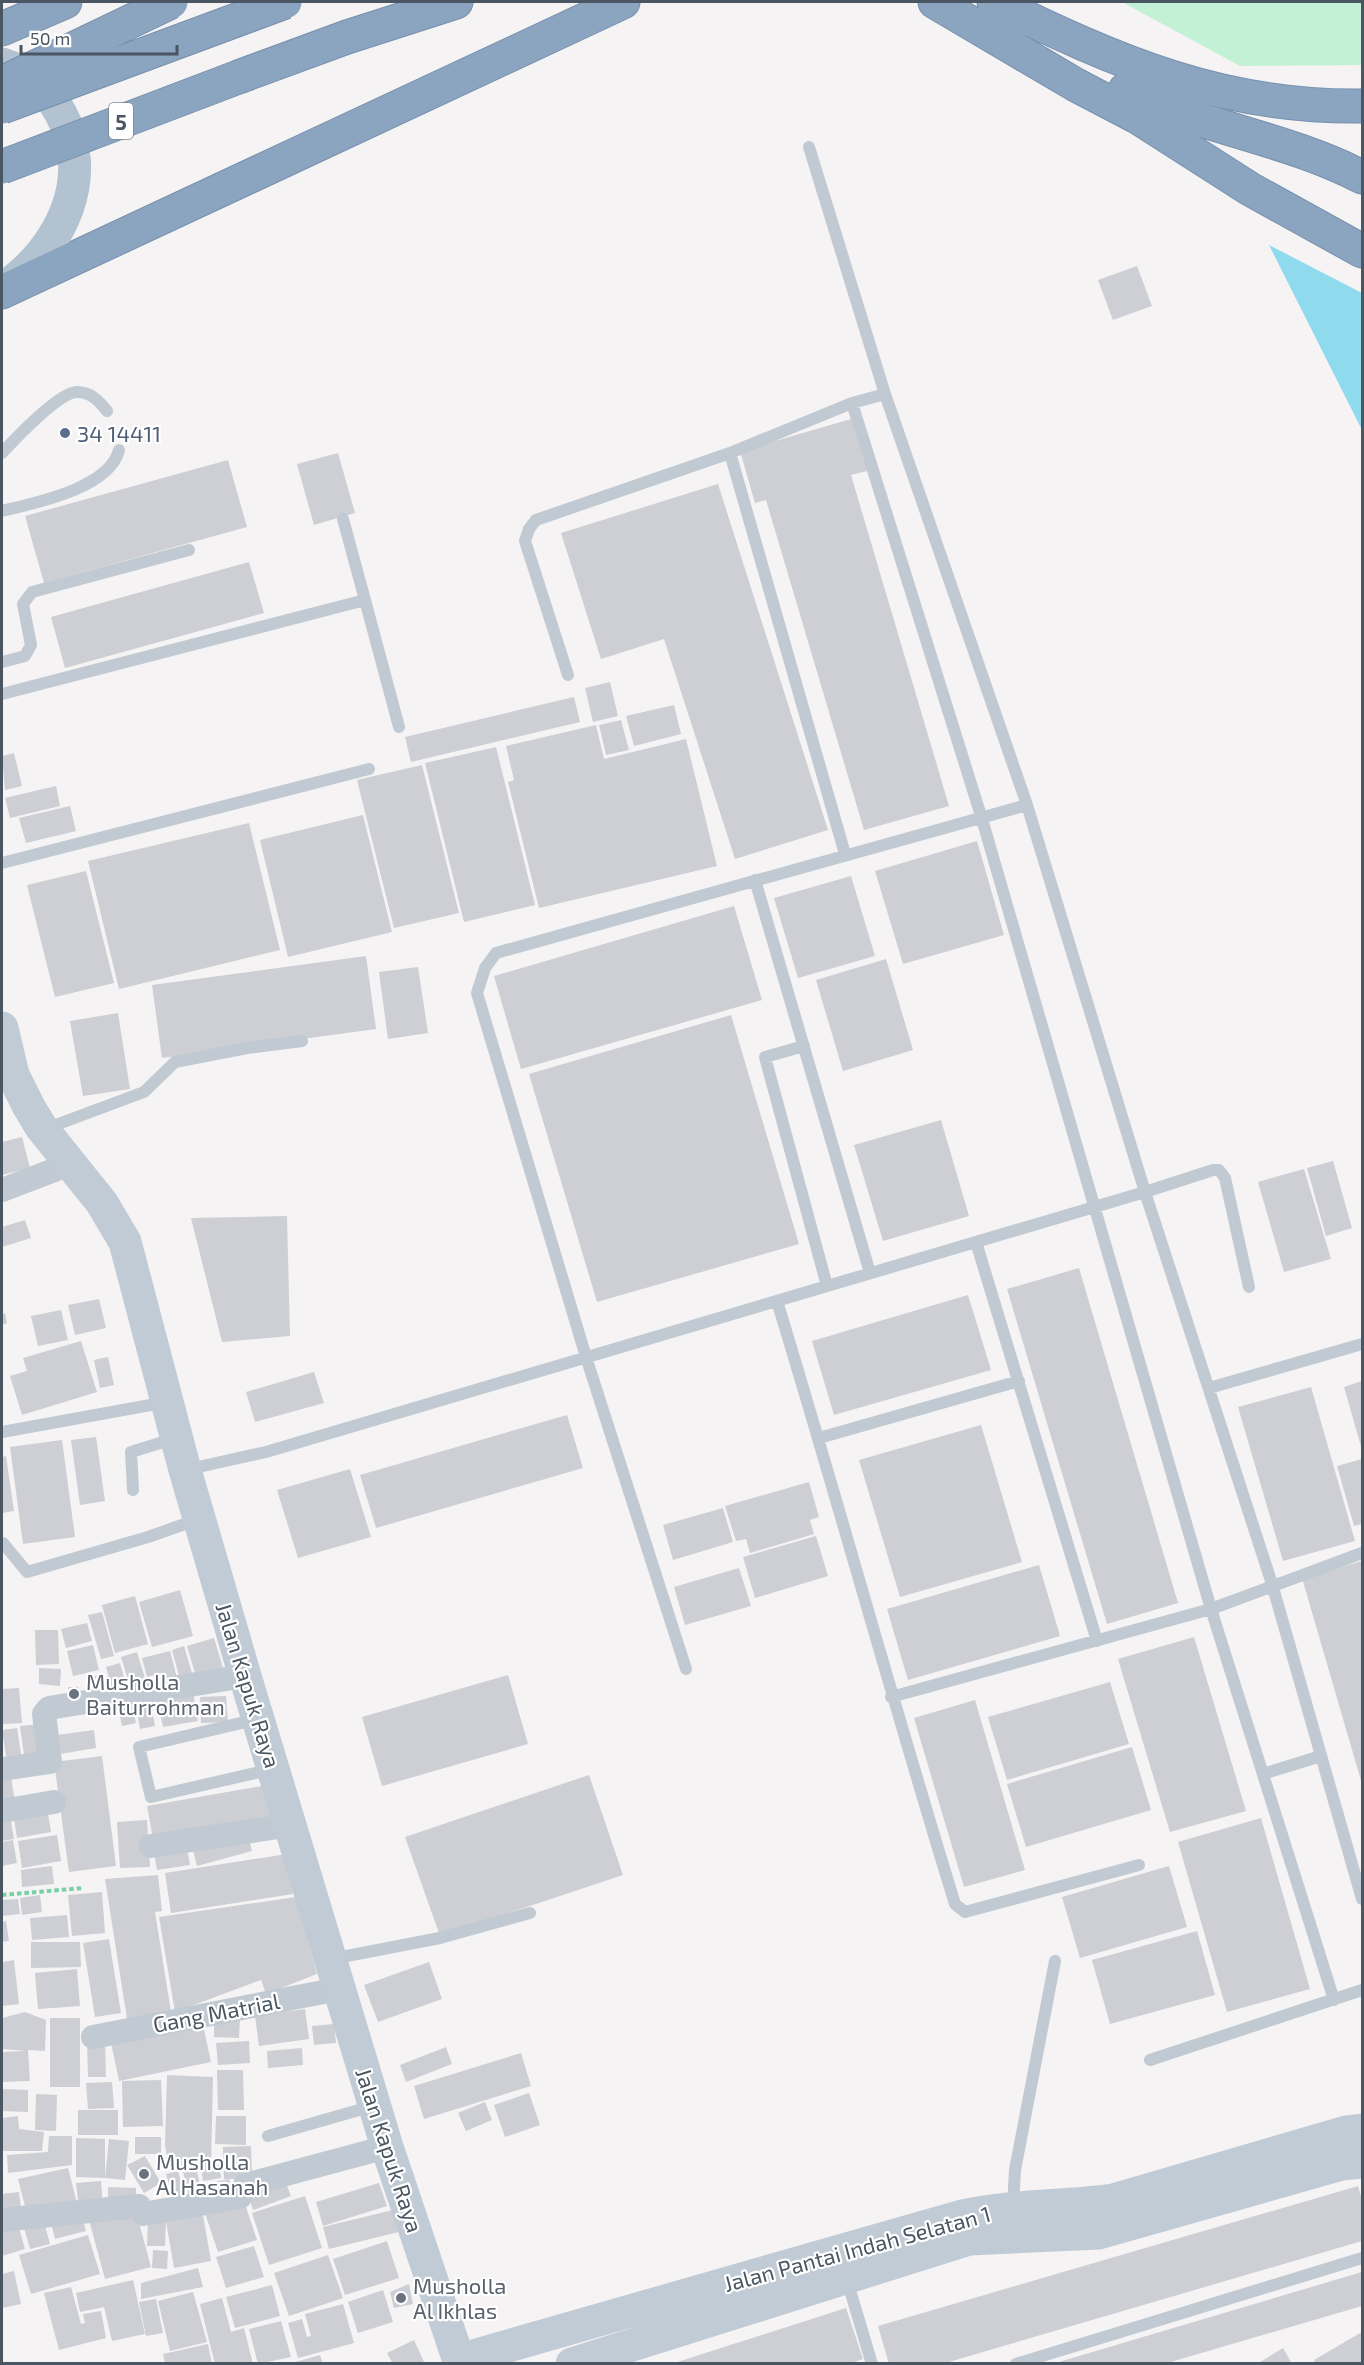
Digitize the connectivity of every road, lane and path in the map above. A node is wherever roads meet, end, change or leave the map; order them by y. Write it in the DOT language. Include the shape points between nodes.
graph roads {
  1 [pos="65,2"];
  2 [pos="171,2"];
  3 [pos="285,2"];
  4 [pos="429,2"];
  5 [pos="456,2"];
  6 [pos="623,2"];
  7 [pos="935,2"];
  8 [pos="959,2"];
  9 [pos="994,2"];
  10 [pos="2,29"];
  11 [pos="332,42"];
  12 [pos="2,64"];
  13 [pos="2,83"];
  14 [pos="2,106"];
  15 [pos="1362,106"];
  16 [pos="809,147"];
  17 [pos="2,167"];
  18 [pos="1362,177"];
  19 [pos="1362,251"];
  20 [pos="2,291"];
  21 [pos="885,394"];
  22 [pos="852,403"];
  23 [pos="107,411"];
  24 [pos="119,450"];
  25 [pos="2,453"];
  26 [pos="730,453"];
  27 [pos="2,511"];
  28 [pos="343,519"];
  29 [pos="189,550"];
  30 [pos="365,600"];
  31 [pos="2,662"];
  32 [pos="568,675"];
  33 [pos="2,694"];
  34 [pos="399,727"];
  35 [pos="369,769"];
  36 [pos="1027,805"];
  37 [pos="982,819"];
  38 [pos="845,854"];
  39 [pos="2,863"];
  40 [pos="755,880"];
  41 [pos="2,1028"];
  42 [pos="302,1041"];
  43 [pos="804,1046"];
  44 [pos="44,1130"];
  45 [pos="70,1164"];
  46 [pos="2,1190"];
  47 [pos="1145,1192"];
  48 [pos="1095,1207"];
  49 [pos="976,1242"];
  50 [pos="870,1274"];
  51 [pos="827,1286"];
  52 [pos="1249,1287"];
  53 [pos="777,1301"];
  54 [pos="1362,1344"];
  55 [pos="586,1357"];
  56 [pos="1019,1381"];
  57 [pos="1209,1388"];
  58 [pos="168,1402"];
  59 [pos="2,1432"];
  60 [pos="177,1438"];
  61 [pos="819,1438"];
  62 [pos="185,1470"];
  63 [pos="133,1490"];
  64 [pos="199,1520"];
  65 [pos="3,1543"];
  66 [pos="1362,1553"];
  67 [pos="1272,1584"];
  68 [pos="1211,1609"];
  69 [pos="1097,1641"];
  70 [pos="686,1669"];
  71 [pos="245,1676"];
  72 [pos="891,1697"];
  73 [pos="258,1719"];
  74 [pos="1321,1756"];
  75 [pos="274,1768"];
  76 [pos="2,1769"];
  77 [pos="1263,1774"];
  78 [pos="54,1802"];
  79 [pos="2,1811"];
  80 [pos="291,1825"];
  81 [pos="151,1846"];
  82 [pos="1139,1865"];
  83 [pos="83,1888"];
  84 [pos="2,1895"];
  85 [pos="1362,1899"];
  86 [pos="530,1913"];
  87 [pos="1055,1961"];
  88 [pos="334,1974"];
  89 [pos="1362,1990"];
  90 [pos="1334,2000"];
  91 [pos="93,2037"];
  92 [pos="1150,2060"];
  93 [pos="374,2106"];
  94 [pos="1362,2130"];
  95 [pos="268,2136"];
  96 [pos="387,2147"];
  97 [pos="1362,2162"];
  98 [pos="1013,2207"];
  99 [pos="2,2220"];
  100 [pos="1362,2258"];
  101 [pos="842,2265"];
  102 [pos="472,2360"];
  103 [pos="572,2364"];
  104 [pos="872,2364"];
  105 [pos="1016,2364"];
  1 -- 10 [label="highway"];
  2 -- 13 [label="highway, bridge"];
  3 -- 14 [label="highway, bridge"];
  4 -- 11 [label="highway"];
  5 -- 11 [label="highway"];
  6 -- 20 [label="highway"];
  7 -- 19 [label="highway"];
  8 -- 18 [label="highway" via="1008,32 1131,93 1182,114 1309,152"];
  9 -- 15 [label="highway" via="1138,68 1210,89 1294,105"];
  11 -- 17 [label="highway, 5, bridge"];
  12 -- 20 [label="main road" via="34,80 57,106 70,137 76,172 71,200 55,236"];
  16 -- 21 [label="lane"];
  21 -- 22 [label="lane"];
  21 -- 36 [label="lane"];
  22 -- 26 [label="lane"];
  22 -- 37 [label="lane"];
  23 -- 25 [label="lane" via="93,397 75,392 62,398"];
  24 -- 27 [label="lane" via="117,461 76,489"];
  26 -- 32 [label="lane" via="536,520 528,529 525,541"];
  26 -- 38 [label="lane"];
  28 -- 30 [label="lane"];
  29 -- 31 [label="lane" via="32,592 23,604 31,645 26,656"];
  30 -- 33 [label="lane"];
  30 -- 34 [label="lane"];
  35 -- 39 [label="lane"];
  36 -- 37 [label="lane"];
  36 -- 47 [label="lane"];
  37 -- 38 [label="lane"];
  37 -- 48 [label="lane"];
  38 -- 40 [label="lane"];
  40 -- 43 [label="lane"];
  40 -- 55 [label="lane" via="496,953 485,968 477,993"];
  41 -- 44 [label="street, Jalan Kapuk Raya" via="13,1075"];
  42 -- 44 [label="lane" via="175,1062 144,1092"];
  43 -- 50 [label="lane"];
  43 -- 51 [label="lane" via="765,1057"];
  44 -- 45 [label="street, Jalan Kapuk Raya"];
  45 -- 46 [label="street"];
  45 -- 58 [label="street, Jalan Kapuk Raya" via="102,1203 125,1242"];
  47 -- 48 [label="lane"];
  47 -- 52 [label="lane" via="1220,1170"];
  47 -- 57 [label="lane"];
  48 -- 49 [label="lane"];
  48 -- 68 [label="lane"];
  49 -- 50 [label="lane"];
  49 -- 56 [label="lane"];
  50 -- 51 [label="lane"];
  51 -- 53 [label="lane"];
  53 -- 55 [label="lane"];
  53 -- 61 [label="lane"];
  54 -- 57 [label="lane"];
  55 -- 62 [label="lane" via="266,1452"];
  55 -- 70 [label="lane"];
  56 -- 61 [label="lane"];
  56 -- 69 [label="lane"];
  57 -- 67 [label="lane"];
  58 -- 59 [label="lane"];
  58 -- 60 [label="street, Jalan Kapuk Raya"];
  60 -- 62 [label="street, Jalan Kapuk Raya"];
  60 -- 63 [label="lane" via="131,1452"];
  61 -- 72 [label="lane"];
  62 -- 64 [label="street, Jalan Kapuk Raya"];
  64 -- 65 [label="lane" via="27,1572"];
  64 -- 71 [label="street, Jalan Kapuk Raya"];
  66 -- 67 [label="lane"];
  67 -- 68 [label="lane"];
  67 -- 74 [label="lane"];
  68 -- 69 [label="lane"];
  68 -- 77 [label="lane"];
  69 -- 72 [label="lane"];
  71 -- 73 [label="street, Jalan Kapuk Raya"];
  71 -- 76 [label="street" via="49,1708 44,1714 50,1762"];
  72 -- 82 [label="lane" via="958,1910 965,1912"];
  73 -- 75 [label="street, Jalan Kapuk Raya"];
  73 -- 75 [label="lane" via="139,1747 151,1797"];
  74 -- 77 [label="lane"];
  74 -- 85 [label="lane"];
  75 -- 80 [label="street, Jalan Kapuk Raya"];
  77 -- 90 [label="lane"];
  78 -- 79 [label="street"];
  80 -- 81 [label="street"];
  80 -- 88 [label="street, Jalan Kapuk Raya"];
  83 -- 84 [label="path"];
  86 -- 88 [label="lane"];
  87 -- 98 [label="lane" via="1014,2170"];
  88 -- 91 [label="street, Gang Matrial"];
  88 -- 93 [label="street, Jalan Kapuk Raya"];
  89 -- 90 [label="lane"];
  90 -- 92 [label="lane"];
  93 -- 95 [label="lane"];
  93 -- 96 [label="street, Jalan Kapuk Raya"];
  94 -- 98 [label="street, Jalan Pantai Indah Selatan 1" via="1113,2200"];
  96 -- 99 [label="street" via="245,2185 240,2197 143,2214 139,2206"];
  96 -- 102 [label="street, Jalan Kapuk Raya"];
  97 -- 101 [label="street, Jalan Pantai Indah Selatan 1" via="1330,2167 1099,2233 990,2236"];
  98 -- 101 [label="street, Jalan Pantai Indah Selatan 1" via="962,2216"];
  100 -- 105 [label="lane"];
  101 -- 102 [label="street, Jalan Pantai Indah Selatan 1"];
  101 -- 103 [label="street, Jalan Pantai Indah Selatan 1"];
  101 -- 104 [label="lane"];
}
